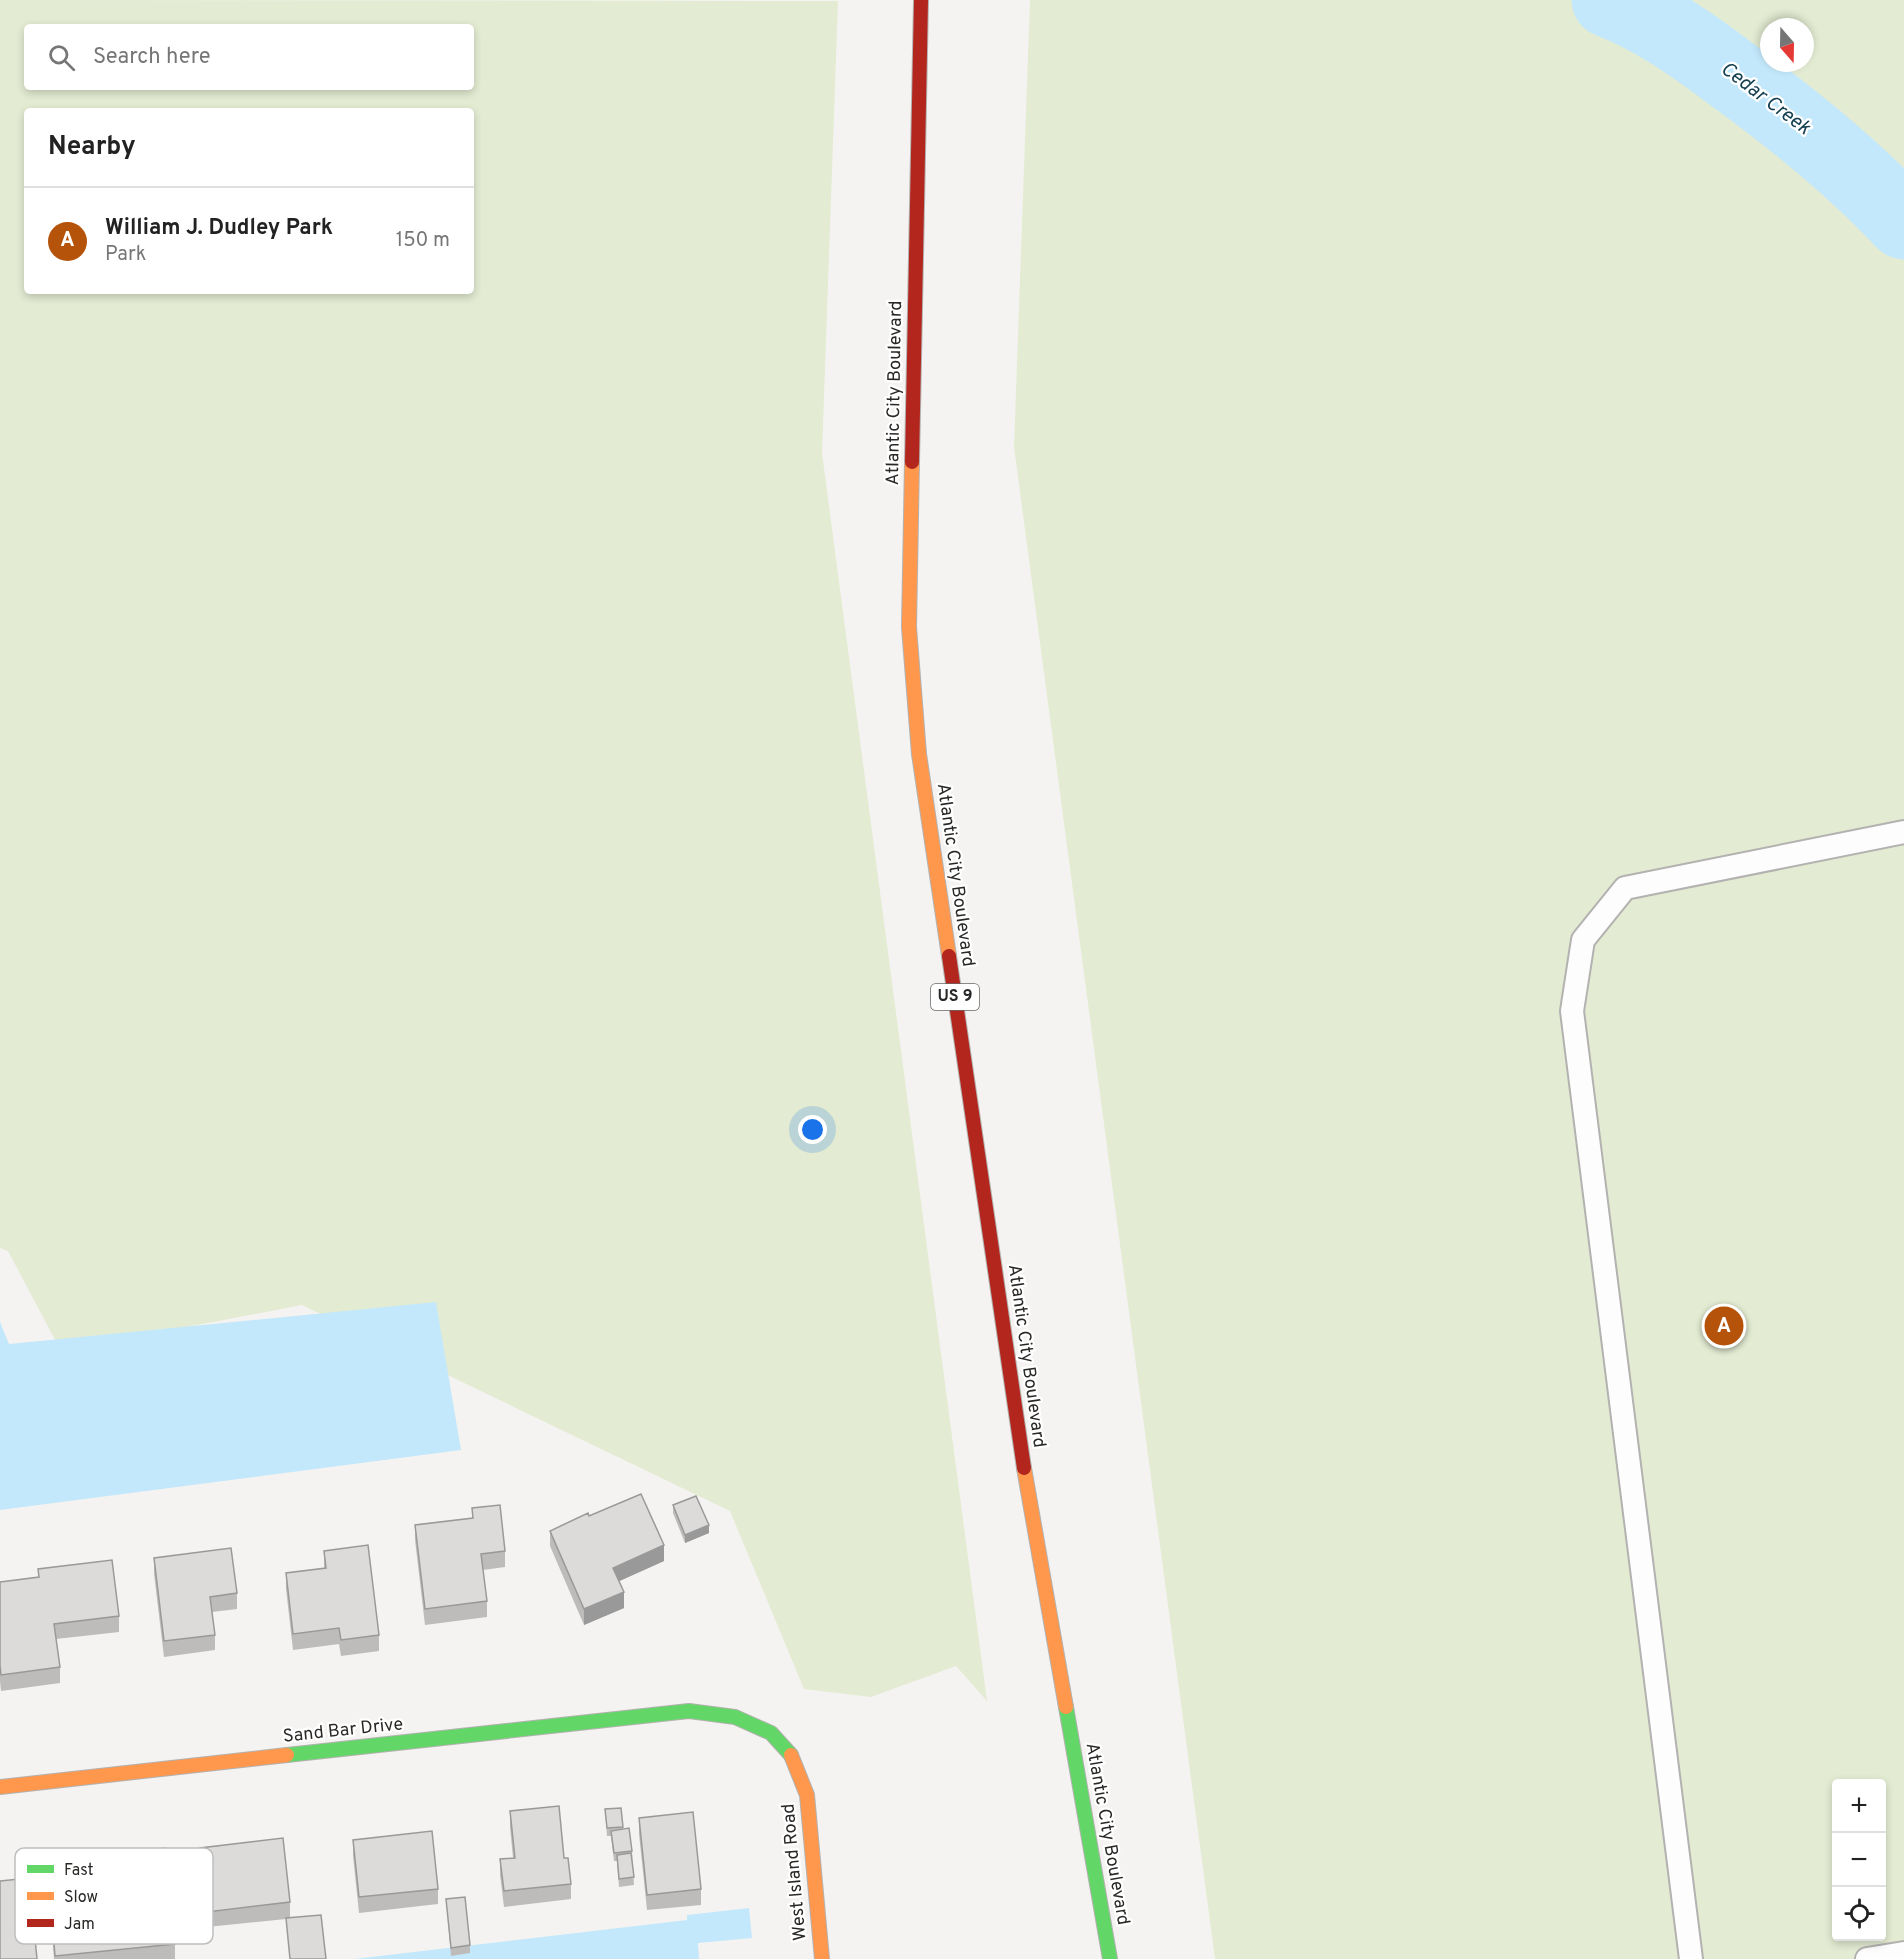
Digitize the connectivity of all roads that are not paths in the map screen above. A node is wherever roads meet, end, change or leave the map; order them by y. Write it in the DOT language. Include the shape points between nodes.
graph roads {
  1 [pos="921,0"];
  2 [pos="1904,832"];
  3 [pos="689,1711"];
  4 [pos="0,1787"];
  5 [pos="1904,1953"];
  6 [pos="822,1959"];
  7 [pos="1110,1959"];
  8 [pos="1690,1959"];
  9 [pos="1867,1959"];
  1 -- 7 [label="main road, Atlantic City Boulevard / US 9" via="909,627 919,754 1028,1493"];
  2 -- 8 [label="lane" via="1625,888 1582,940 1572,1011"];
  3 -- 4 [label="main road, Sand Bar Drive"];
  3 -- 6 [label="main road, West Island Road" via="735,1717 771,1733 791,1755 807,1795"];
  5 -- 9 [label="lane"];
}
